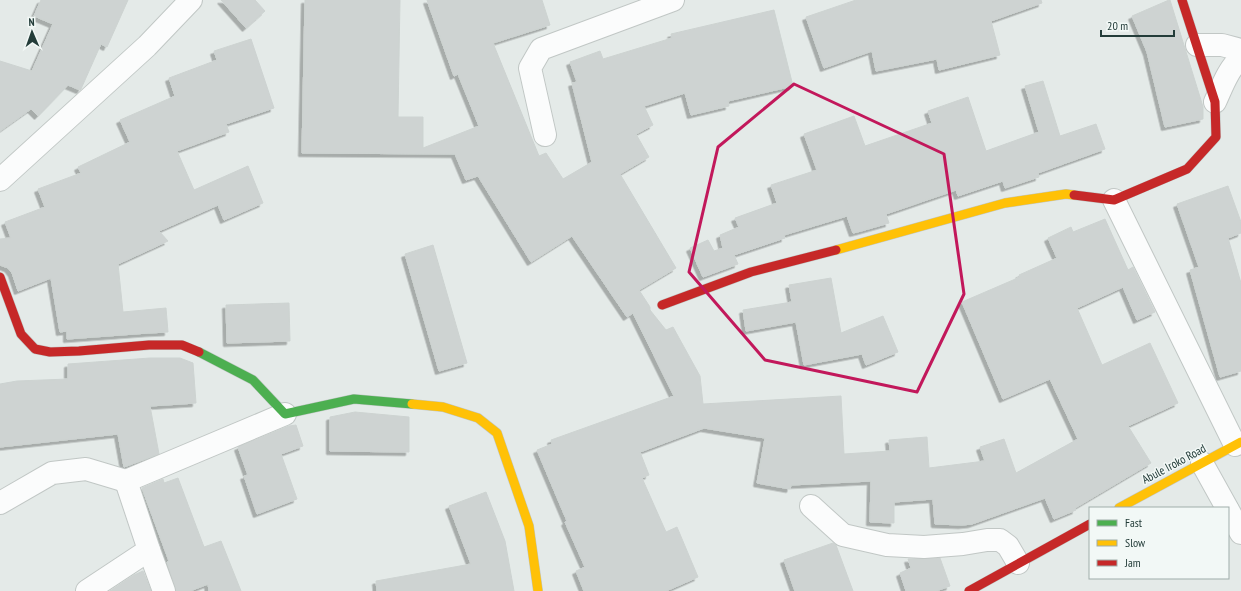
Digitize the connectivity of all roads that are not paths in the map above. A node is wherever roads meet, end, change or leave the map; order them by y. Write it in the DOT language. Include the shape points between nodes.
graph roads {
  1 [pos="191,0"];
  2 [pos="673,0"];
  3 [pos="1182,0"];
  4 [pos="1197,45"];
  5 [pos="1241,50"];
  6 [pos="1241,58"];
  7 [pos="1214,102"];
  8 [pos="545,134"];
  9 [pos="0,180"];
  10 [pos="1114,200"];
  11 [pos="0,277"];
  12 [pos="662,305"];
  13 [pos="285,414"];
  14 [pos="1238,444"];
  15 [pos="1202,463"];
  16 [pos="126,480"];
  17 [pos="0,503"];
  18 [pos="811,506"];
  19 [pos="1121,507"];
  20 [pos="1226,507"];
  21 [pos="1229,512"];
  22 [pos="1089,525"];
  23 [pos="1241,533"];
  24 [pos="148,550"];
  25 [pos="1018,563"];
  26 [pos="87,591"];
  27 [pos="164,591"];
  28 [pos="538,591"];
  29 [pos="969,591"];
  1 -- 9 [label="street" via="147,46"];
  2 -- 8 [label="street" via="542,48 530,68"];
  3 -- 4 [label="street"];
  4 -- 5 [label="street" via="1222,45"];
  4 -- 7 [label="street"];
  6 -- 7 [label="street" via="1225,80"];
  7 -- 10 [label="street" via="1216,137 1187,169"];
  10 -- 12 [label="street" via="1066,194 1004,203 751,272"];
  10 -- 14 [label="street"];
  11 -- 13 [label="street" via="21,334 35,349 50,352 182,345 205,354 253,380"];
  13 -- 16 [label="street"];
  13 -- 28 [label="street" via="354,400 443,407 478,418 497,434 528,526"];
  14 -- 15 [label="street, Abule Iroko Road"];
  15 -- 19 [label="street, Abule Iroko Road"];
  15 -- 20 [label="street"];
  16 -- 17 [label="street" via="86,469 52,473"];
  16 -- 24 [label="street"];
  18 -- 25 [label="street" via="843,535 887,545 924,547 1000,540 1008,546"];
  21 -- 23 [label="street"];
  22 -- 25 [label="street"];
  24 -- 26 [label="street"];
  24 -- 27 [label="street"];
  25 -- 29 [label="street"];
}
